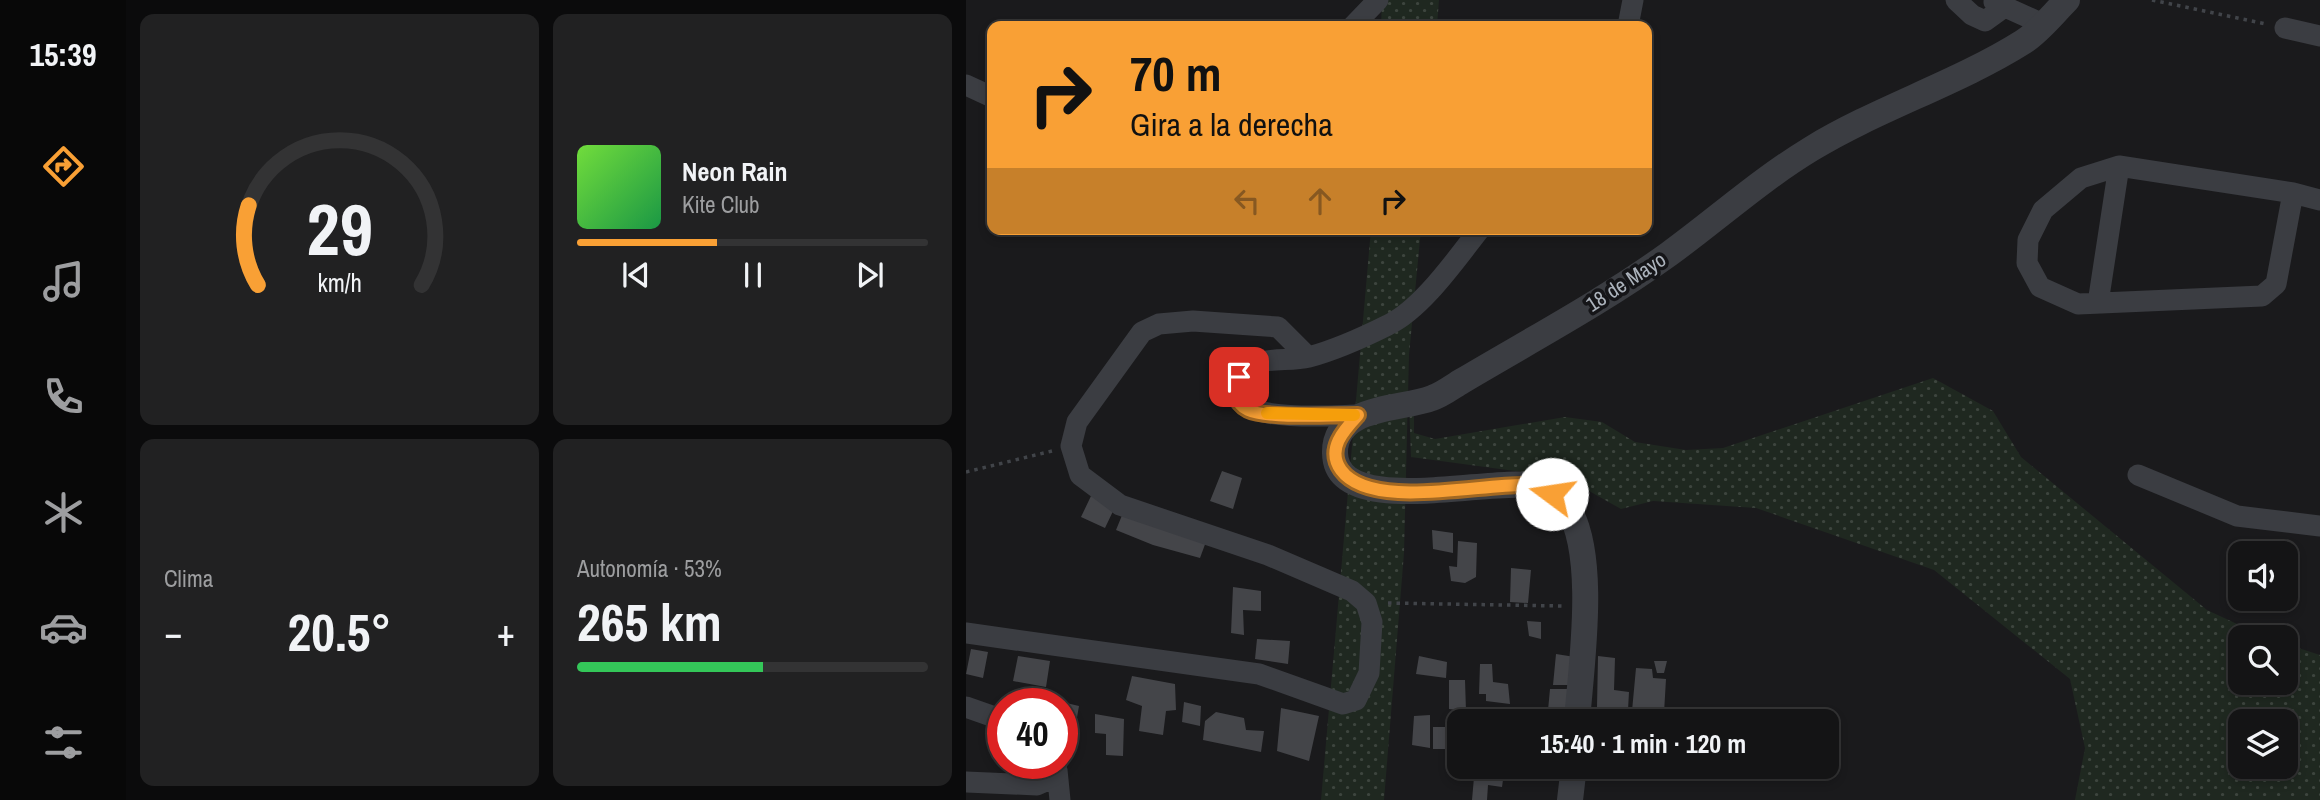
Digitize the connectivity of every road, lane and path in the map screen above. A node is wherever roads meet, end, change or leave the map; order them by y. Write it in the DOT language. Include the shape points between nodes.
graph roads {
  1 [pos="1378,0"];
  2 [pos="1633,0"];
  3 [pos="1956,0"];
  4 [pos="2067,0"];
  5 [pos="2152,0"];
  6 [pos="1998,4"];
  7 [pos="1358,21"];
  8 [pos="1629,21"];
  9 [pos="2036,21"];
  10 [pos="2285,29"];
  11 [pos="2320,36"];
  12 [pos="966,85"];
  13 [pos="987,95"];
  14 [pos="2119,166"];
  15 [pos="2293,193"];
  16 [pos="2320,200"];
  17 [pos="1475,235"];
  18 [pos="2098,303"];
  19 [pos="1308,357"];
  20 [pos="1358,415"];
  21 [pos="1071,446"];
  22 [pos="966,472"];
  23 [pos="2138,475"];
  24 [pos="2320,526"];
  25 [pos="1366,603"];
  26 [pos="1585,606"];
  27 [pos="966,633"];
  28 [pos="966,707"];
  29 [pos="1578,709"];
  30 [pos="987,714"];
  31 [pos="1048,779"];
  32 [pos="1058,779"];
  33 [pos="1572,779"];
  34 [pos="966,782"];
  35 [pos="1060,800"];
  36 [pos="1570,800"];
  1 -- 7 [label="street"];
  2 -- 8 [label="street"];
  3 -- 6 [label="street" via="1985,21"];
  4 -- 9 [label="street, 18 de Mayo"];
  5 -- 10 [label="path"];
  6 -- 9 [label="street"];
  9 -- 20 [label="street, 18 de Mayo" via="2024,41 1813,148 1616,290 1433,398"];
  10 -- 11 [label="street"];
  12 -- 13 [label="street"];
  14 -- 15 [label="street"];
  14 -- 18 [label="street"];
  14 -- 18 [label="street" via="2081,178 2043,210 2028,240 2027,263 2040,287 2078,304"];
  15 -- 16 [label="street"];
  15 -- 18 [label="street" via="2276,284 2262,296"];
  17 -- 19 [label="street" via="1434,286 1391,324"];
  19 -- 20 [label="street, 18 de Mayo" via="1260,362 1249,368 1239,377 1237,399 1248,410 1273,414"];
  19 -- 21 [label="street" via="1278,327 1193,321 1159,324 1142,332 1119,361 1077,422"];
  20 -- 26 [label="street" via="1342,432 1334,451 1347,478 1392,492 1530,485 1566,505 1582,553"];
  21 -- 22 [label="path"];
  21 -- 25 [label="street" via="1080,475 1120,505 1268,555 1352,591"];
  23 -- 24 [label="street" via="2237,516"];
  25 -- 26 [label="path"];
  25 -- 27 [label="street" via="1372,622 1369,673 1356,700 1343,704 1259,674"];
  26 -- 29 [label="street"];
  28 -- 30 [label="street"];
  31 -- 34 [label="street" via="1037,785"];
  32 -- 35 [label="street"];
  33 -- 36 [label="street"];
}
